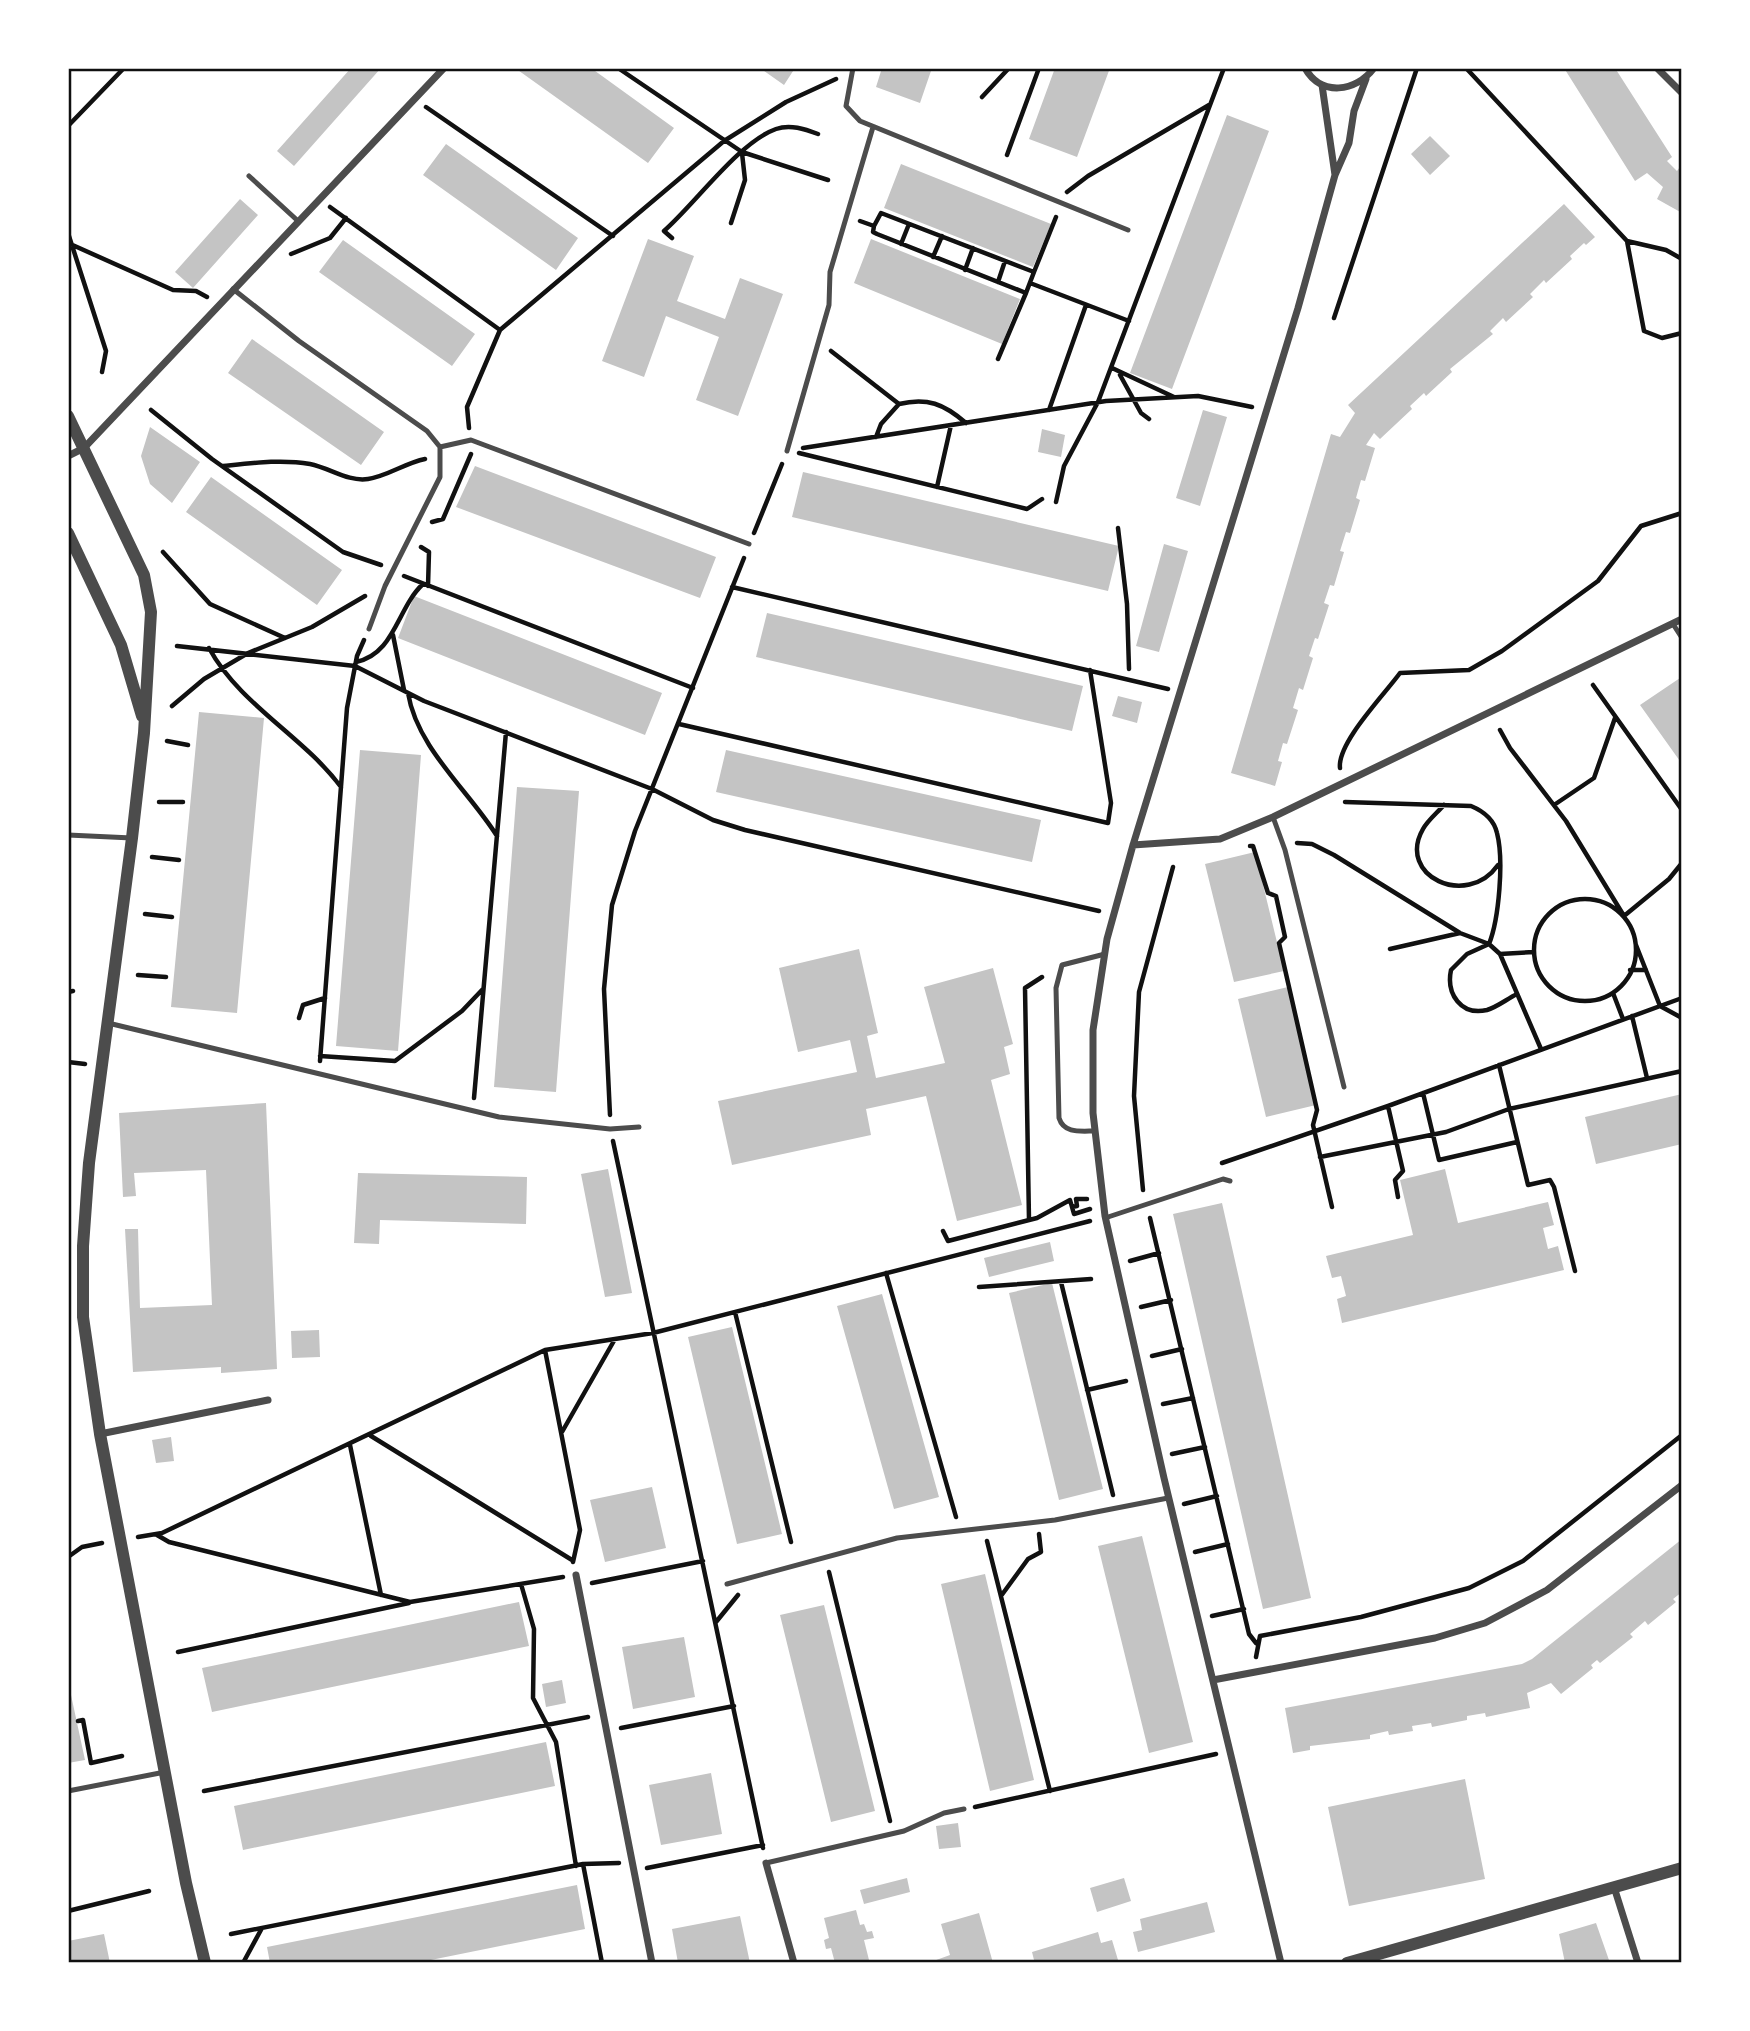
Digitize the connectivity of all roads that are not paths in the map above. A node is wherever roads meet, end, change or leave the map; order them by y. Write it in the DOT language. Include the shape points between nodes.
graph roads {
  1 [pos="444,68"];
  2 [pos="853,68"];
  3 [pos="1305,68"];
  4 [pos="1374,68"];
  5 [pos="1657,68"];
  6 [pos="1366,79"];
  7 [pos="1322,85"];
  8 [pos="1682,93"];
  9 [pos="873,127"];
  10 [pos="1335,175"];
  11 [pos="249,176"];
  12 [pos="298,220"];
  13 [pos="1128,230"];
  14 [pos="233,289"];
  15 [pos="68,416"];
  16 [pos="440,447"];
  17 [pos="84,448"];
  18 [pos="788,449"];
  19 [pos="68,456"];
  20 [pos="68,533"];
  21 [pos="750,544"];
  22 [pos="1682,619"];
  23 [pos="1673,624"];
  24 [pos="369,629"];
  25 [pos="1682,638"];
  26 [pos="144,723"];
  27 [pos="1273,817"];
  28 [pos="68,835"];
  29 [pos="132,838"];
  30 [pos="1133,845"];
  31 [pos="1105,954"];
  32 [pos="107,1023"];
  33 [pos="1344,1087"];
  34 [pos="639,1127"];
  35 [pos="1095,1131"];
  36 [pos="1230,1181"];
  37 [pos="1105,1218"];
  38 [pos="268,1400"];
  39 [pos="100,1434"];
  40 [pos="1682,1485"];
  41 [pos="1168,1498"];
  42 [pos="576,1575"];
  43 [pos="727,1584"];
  44 [pos="1213,1680"];
  45 [pos="165,1772"];
  46 [pos="68,1791"];
  47 [pos="964,1809"];
  48 [pos="766,1863"];
  49 [pos="1682,1868"];
  50 [pos="1615,1887"];
  51 [pos="1370,1960"];
  52 [pos="205,1963"];
  53 [pos="652,1963"];
  54 [pos="794,1963"];
  55 [pos="1281,1963"];
  56 [pos="1347,1963"];
  57 [pos="1638,1963"];
  1 -- 12 [label="street"];
  2 -- 9 [label="lane" via="846,106"];
  3 -- 7 [label="street"];
  4 -- 6 [label="street"];
  5 -- 8 [label="street"];
  6 -- 7 [label="street" via="1352,87"];
  6 -- 10 [label="street"];
  7 -- 10 [label="street"];
  9 -- 13 [label="lane"];
  9 -- 18 [label="lane" via="830,272 829,305"];
  10 -- 30 [label="street"];
  11 -- 12 [label="lane"];
  12 -- 14 [label="street"];
  14 -- 16 [label="lane" via="427,431"];
  14 -- 17 [label="street"];
  15 -- 17 [label="street"];
  16 -- 21 [label="lane" via="471,440"];
  16 -- 24 [label="lane" via="440,477"];
  17 -- 19 [label="street"];
  17 -- 26 [label="street" via="144,576 151,612"];
  20 -- 26 [label="street" via="121,645"];
  22 -- 23 [label="street"];
  23 -- 25 [label="lane"];
  23 -- 27 [label="street"];
  26 -- 29 [label="street"];
  27 -- 30 [label="street" via="1220,839"];
  27 -- 33 [label="lane"];
  28 -- 29 [label="lane"];
  29 -- 32 [label="street"];
  30 -- 31 [label="street"];
  31 -- 35 [label="street" via="1093,1030"];
  31 -- 35 [label="lane" via="1062,965 1056,988 1060,1124 1069,1130"];
  32 -- 34 [label="lane" via="499,1117 610,1129"];
  32 -- 39 [label="street" via="89,1163 82,1275 86,1351"];
  35 -- 37 [label="street"];
  36 -- 37 [label="lane"];
  37 -- 41 [label="street"];
  38 -- 39 [label="street"];
  39 -- 45 [label="street"];
  40 -- 44 [label="street" via="1547,1591 1485,1623 1436,1638"];
  41 -- 43 [label="lane" via="1055,1520 897,1538"];
  41 -- 44 [label="street"];
  42 -- 53 [label="street"];
  44 -- 55 [label="street"];
  45 -- 46 [label="lane"];
  45 -- 52 [label="street"];
  47 -- 48 [label="lane" via="893,1833"];
  48 -- 54 [label="street"];
  49 -- 50 [label="street"];
  50 -- 51 [label="street"];
  50 -- 57 [label="street"];
  51 -- 56 [label="street"];
}
